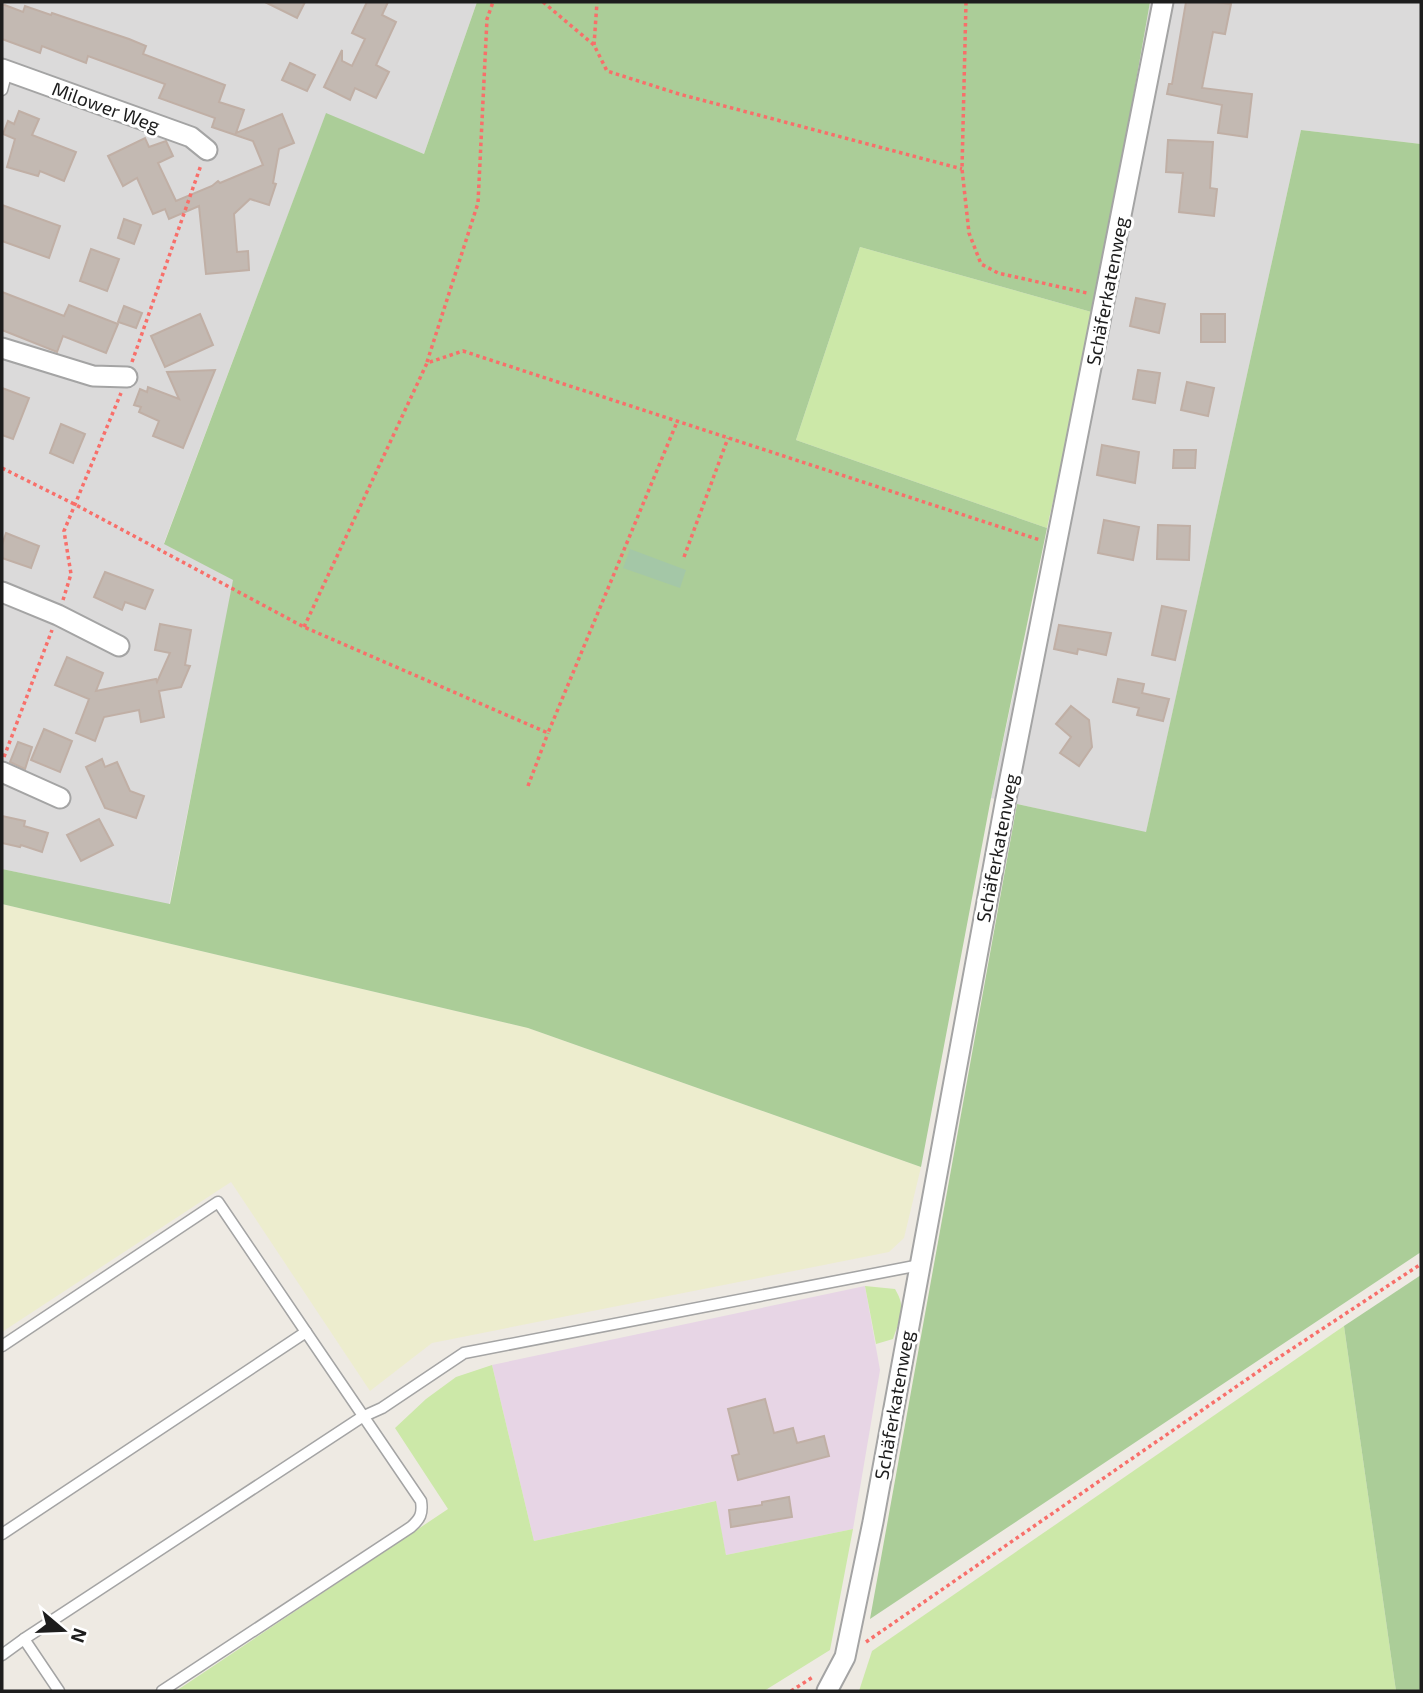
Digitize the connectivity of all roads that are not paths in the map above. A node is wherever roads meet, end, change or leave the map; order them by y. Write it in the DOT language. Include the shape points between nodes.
graph roads {
  1 [pos="1163,2"];
  2 [pos="3,77"];
  3 [pos="207,150"];
  4 [pos="2,348"];
  5 [pos="127,377"];
  6 [pos="2,592"];
  7 [pos="119,646"];
  8 [pos="2,772"];
  9 [pos="60,798"];
  10 [pos="920,1265"];
  11 [pos="306,1332"];
  12 [pos="2,1346"];
  13 [pos="362,1417"];
  14 [pos="2,1534"];
  15 [pos="24,1639"];
  16 [pos="2,1655"];
  17 [pos="59,1691"];
  18 [pos="162,1691"];
  19 [pos="827,1691"];
  1 -- 10 [label="street, Schäferkatenweg" via="1005,804"];
  2 -- 3 [label="street, Milower Weg" via="191,137"];
  4 -- 5 [label="street" via="93,376"];
  6 -- 7 [label="street"];
  8 -- 9 [label="street"];
  10 -- 13 [label="lane" via="464,1353"];
  10 -- 19 [label="street, Schäferkatenweg" via="845,1657"];
  11 -- 12 [label="lane" via="218,1202"];
  11 -- 13 [label="lane"];
  11 -- 14 [label="lane"];
  13 -- 15 [label="lane"];
  13 -- 18 [label="lane" via="421,1501 420,1519"];
  15 -- 16 [label="lane"];
  15 -- 17 [label="lane"];
}
